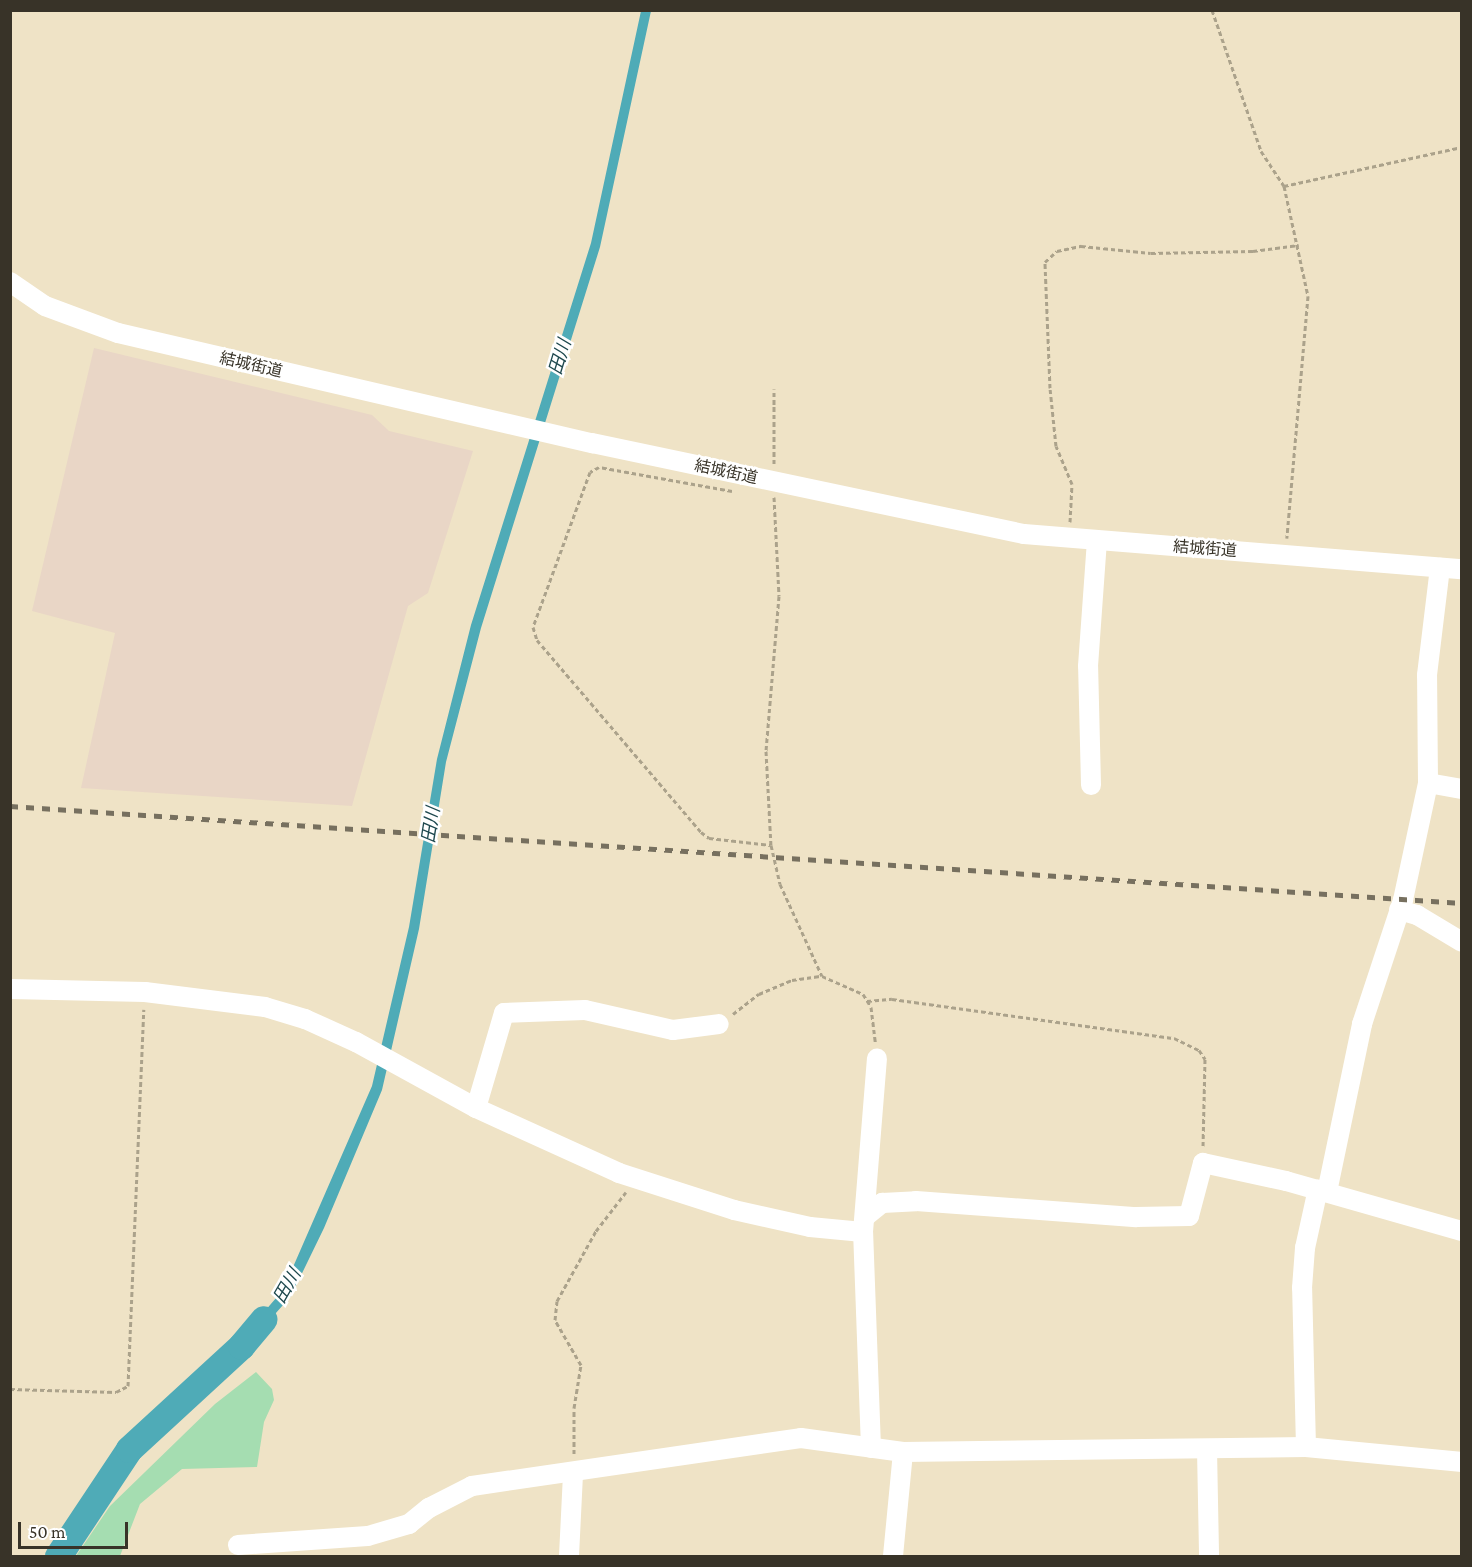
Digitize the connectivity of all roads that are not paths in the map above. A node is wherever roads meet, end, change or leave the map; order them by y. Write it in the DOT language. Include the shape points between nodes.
graph roads {
  1 [pos="10,282"];
  2 [pos="1096,541"];
  3 [pos="1440,568"];
  4 [pos="1461,569"];
  5 [pos="1428,783"];
  6 [pos="1091,785"];
  7 [pos="1461,789"];
  8 [pos="1399,910"];
  9 [pos="1461,942"];
  10 [pos="10,989"];
  11 [pos="719,1024"];
  12 [pos="877,1059"];
  13 [pos="476,1108"];
  14 [pos="1323,1191"];
  15 [pos="864,1224"];
  16 [pos="1461,1231"];
  17 [pos="1306,1447"];
  18 [pos="872,1448"];
  19 [pos="1207,1449"];
  20 [pos="903,1452"];
  21 [pos="1461,1462"];
  22 [pos="573,1474"];
  23 [pos="238,1545"];
  24 [pos="569,1557"];
  25 [pos="892,1557"];
  26 [pos="1209,1557"];
  1 -- 2 [label="street, 結城街道" via="45,306 118,333 774,485 1024,534"];
  2 -- 3 [label="street, 結城街道"];
  2 -- 6 [label="street" via="1088,666"];
  3 -- 4 [label="street, 結城街道"];
  3 -- 5 [label="street" via="1427,675"];
  5 -- 7 [label="street"];
  5 -- 8 [label="street"];
  8 -- 9 [label="street" via="1417,915"];
  8 -- 14 [label="street" via="1362,1024"];
  10 -- 13 [label="street" via="145,992 265,1007 305,1019 356,1042"];
  11 -- 13 [label="street" via="673,1030 585,1010 504,1013"];
  12 -- 15 [label="street"];
  13 -- 15 [label="street" via="636,1179 734,1210 810,1227"];
  14 -- 15 [label="street" via="1203,1163 1189,1216 1136,1217 916,1202 882,1203"];
  14 -- 16 [label="street"];
  14 -- 17 [label="street" via="1305,1248 1302,1288"];
  15 -- 18 [label="street"];
  17 -- 19 [label="street"];
  17 -- 21 [label="street"];
  18 -- 20 [label="street"];
  18 -- 22 [label="street" via="801,1438"];
  19 -- 20 [label="street"];
  19 -- 26 [label="street"];
  20 -- 25 [label="street"];
  22 -- 23 [label="street" via="472,1486 429,1508 409,1524 376,1534"];
  22 -- 24 [label="street"];
}
